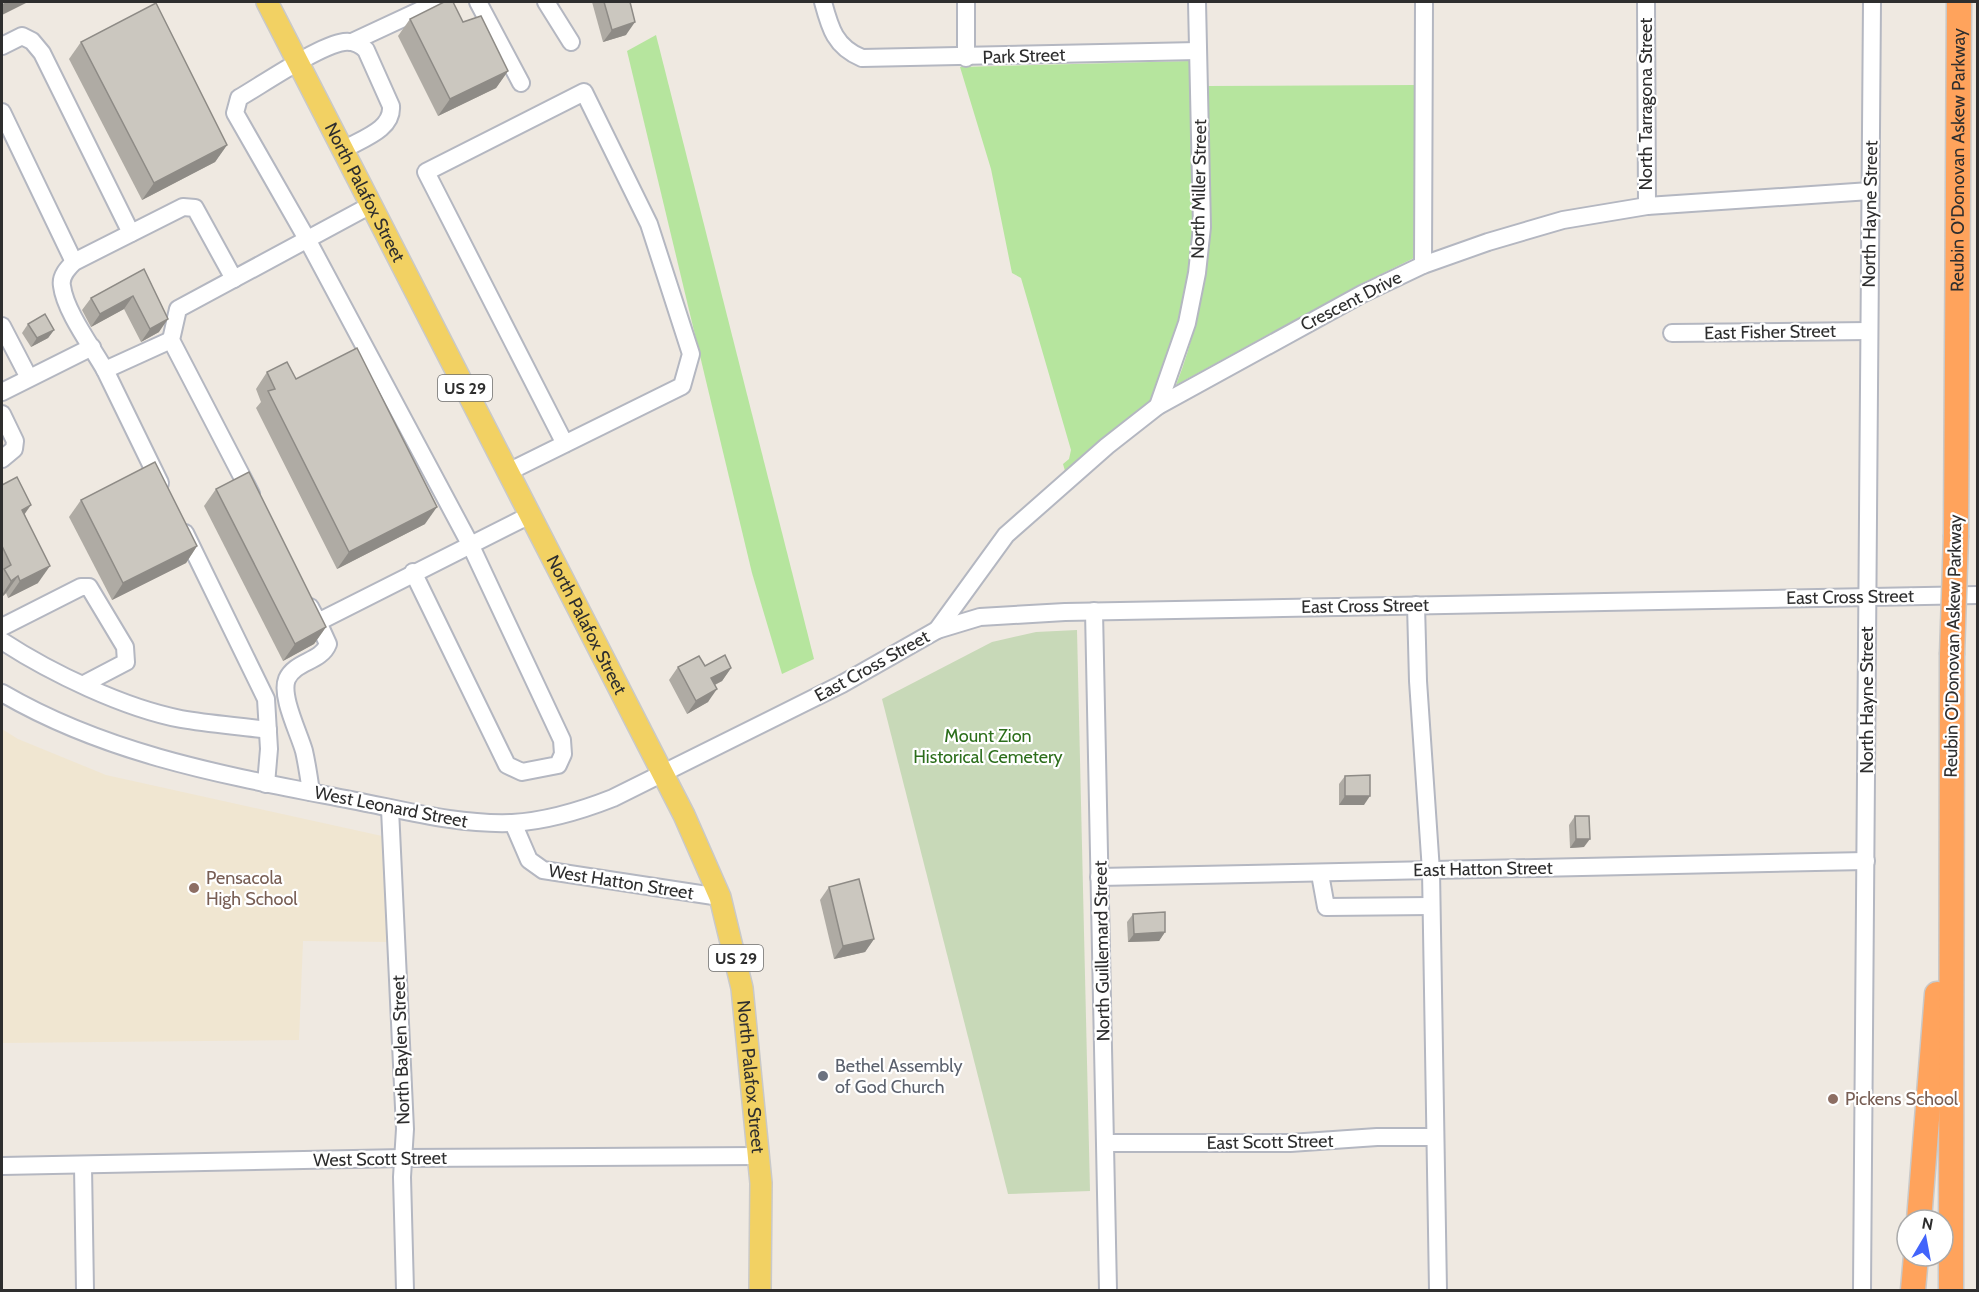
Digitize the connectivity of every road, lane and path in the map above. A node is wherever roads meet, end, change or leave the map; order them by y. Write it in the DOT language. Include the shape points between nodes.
graph roads {
  1 [pos="267,2"];
  2 [pos="438,2"];
  3 [pos="478,2"];
  4 [pos="546,2"];
  5 [pos="823,2"];
  6 [pos="966,2"];
  7 [pos="1197,2"];
  8 [pos="1424,2"];
  9 [pos="1646,2"];
  10 [pos="1872,2"];
  11 [pos="1959,2"];
  12 [pos="352,42"];
  13 [pos="571,42"];
  14 [pos="2,46"];
  15 [pos="1198,51"];
  16 [pos="966,57"];
  17 [pos="299,63"];
  18 [pos="521,84"];
  19 [pos="2,112"];
  20 [pos="343,150"];
  21 [pos="1870,191"];
  22 [pos="371,205"];
  23 [pos="1647,206"];
  24 [pos="130,233"];
  25 [pos="307,239"];
  26 [pos="74,262"];
  27 [pos="1422,265"];
  28 [pos="234,279"];
  29 [pos="2,326"];
  30 [pos="1869,331"];
  31 [pos="1672,333"];
  32 [pos="171,340"];
  33 [pos="92,347"];
  34 [pos="105,370"];
  35 [pos="29,378"];
  36 [pos="2,392"];
  37 [pos="1158,406"];
  38 [pos="2,414"];
  39 [pos="565,444"];
  40 [pos="2,459"];
  41 [pos="508,472"];
  42 [pos="167,498"];
  43 [pos="258,507"];
  44 [pos="530,515"];
  45 [pos="178,519"];
  46 [pos="470,544"];
  47 [pos="413,572"];
  48 [pos="302,591"];
  49 [pos="1977,595"];
  50 [pos="1868,597"];
  51 [pos="1416,605"];
  52 [pos="1094,611"];
  53 [pos="318,622"];
  54 [pos="2,627"];
  55 [pos="937,630"];
  56 [pos="2,641"];
  57 [pos="84,684"];
  58 [pos="2,693"];
  59 [pos="776,717"];
  60 [pos="268,730"];
  61 [pos="662,774"];
  62 [pos="266,784"];
  63 [pos="311,792"];
  64 [pos="390,809"];
  65 [pos="513,823"];
  66 [pos="1950,830"];
  67 [pos="1866,861"];
  68 [pos="1431,871"];
  69 [pos="1320,873"];
  70 [pos="1100,877"];
  71 [pos="720,897"];
  72 [pos="1431,906"];
  73 [pos="1434,1137"];
  74 [pos="1106,1143"];
  75 [pos="759,1156"];
  76 [pos="403,1158"];
  77 [pos="2,1166"];
  78 [pos="83,1166"];
  79 [pos="1920,1208"];
  80 [pos="1915,1268"];
  81 [pos="86,1290"];
  82 [pos="405,1290"];
  83 [pos="760,1290"];
  84 [pos="1108,1290"];
  85 [pos="1438,1290"];
  86 [pos="1862,1290"];
  87 [pos="1913,1290"];
  88 [pos="1951,1290"];
  1 -- 17 [label="main road, North Palafox Street / US 29"];
  2 -- 12 [label="street"];
  3 -- 18 [label="street"];
  4 -- 13 [label="street"];
  5 -- 16 [label="street, Park Street" via="833,35 850,53 875,60"];
  6 -- 16 [label="street"];
  7 -- 15 [label="street, North Miller Street"];
  8 -- 27 [label="street"];
  9 -- 23 [label="street, North Tarragona Street"];
  10 -- 21 [label="street, North Hayne Street"];
  11 -- 66 [label="highway, Reubin O'Donovan Askew Parkway, bridge"];
  12 -- 17 [label="street" via="343,42"];
  12 -- 20 [label="street" via="366,50 392,114 384,127"];
  14 -- 24 [label="street" via="22,36 42,53"];
  15 -- 16 [label="street, Park Street"];
  15 -- 37 [label="street, North Miller Street" via="1202,181 1197,273 1187,323"];
  17 -- 20 [label="main road, North Palafox Street / US 29"];
  17 -- 25 [label="street" via="239,98 235,113"];
  19 -- 26 [label="street"];
  20 -- 22 [label="main road, North Palafox Street / US 29"];
  21 -- 23 [label="street, Crescent Drive"];
  21 -- 30 [label="street, North Hayne Street"];
  22 -- 25 [label="street"];
  22 -- 41 [label="main road, North Palafox Street / US 29"];
  23 -- 27 [label="street, Crescent Drive" via="1563,220"];
  24 -- 26 [label="street"];
  24 -- 28 [label="street" via="183,207 195,208"];
  25 -- 28 [label="street"];
  25 -- 46 [label="street"];
  26 -- 33 [label="street" via="61,284 67,303"];
  27 -- 37 [label="street, Crescent Drive"];
  28 -- 32 [label="street" via="178,309"];
  29 -- 35 [label="street"];
  30 -- 31 [label="street, East Fisher Street"];
  30 -- 50 [label="street, North Hayne Street"];
  32 -- 34 [label="street"];
  32 -- 43 [label="street"];
  33 -- 34 [label="street"];
  33 -- 35 [label="street"];
  34 -- 42 [label="street"];
  35 -- 36 [label="street"];
  37 -- 55 [label="street, Crescent Drive" via="1006,535"];
  38 -- 40 [label="street" via="15,441 14,449"];
  39 -- 39 [label="street" via="682,386 691,354 649,224 584,92 426,172"];
  39 -- 41 [label="street"];
  41 -- 44 [label="main road, North Palafox Street / US 29"];
  44 -- 46 [label="street"];
  44 -- 61 [label="main road, North Palafox Street / US 29"];
  45 -- 60 [label="street" via="266,699"];
  46 -- 47 [label="street"];
  46 -- 47 [label="street" via="562,740 563,754 558,765 522,772 507,765"];
  47 -- 53 [label="street"];
  48 -- 53 [label="street"];
  49 -- 50 [label="street, East Cross Street"];
  50 -- 51 [label="street, East Cross Street"];
  50 -- 67 [label="street, North Hayne Street"];
  51 -- 52 [label="street, East Cross Street"];
  51 -- 68 [label="street"];
  52 -- 55 [label="street, East Cross Street" via="980,617"];
  52 -- 70 [label="street, North Guillemard Street"];
  53 -- 63 [label="street" via="328,644 325,653 293,671 287,680 286,694 304,752"];
  54 -- 57 [label="street" via="81,587 89,587 127,655 126,662"];
  55 -- 59 [label="street, East Cross Street"];
  56 -- 57 [label="street" via="33,661"];
  57 -- 60 [label="street" via="180,719"];
  58 -- 62 [label="street, West Leonard Street" via="96,739 163,761"];
  59 -- 61 [label="street, West Leonard Street"];
  60 -- 62 [label="street"];
  61 -- 65 [label="street, West Leonard Street" via="581,810"];
  61 -- 71 [label="main road, North Palafox Street / US 29"];
  62 -- 63 [label="street, West Leonard Street"];
  63 -- 64 [label="street, West Leonard Street"];
  64 -- 65 [label="street, West Leonard Street" via="464,822"];
  64 -- 76 [label="street, North Baylen Street" via="405,1129"];
  65 -- 71 [label="street, West Hatton Street" via="530,860 543,870"];
  66 -- 79 [label="highway"];
  66 -- 88 [label="highway, Reubin O'Donovan Askew Parkway"];
  67 -- 68 [label="street, East Hatton Street"];
  67 -- 86 [label="street, North Hayne Street"];
  68 -- 69 [label="street, East Hatton Street"];
  68 -- 72 [label="street"];
  69 -- 70 [label="street, East Hatton Street"];
  69 -- 72 [label="street" via="1326,907"];
  70 -- 74 [label="street, North Guillemard Street"];
  71 -- 75 [label="main road, North Palafox Street / US 29" via="742,988"];
  72 -- 73 [label="street"];
  73 -- 74 [label="street, East Scott Street" via="1290,1143"];
  73 -- 85 [label="street"];
  74 -- 84 [label="street, North Guillemard Street"];
  75 -- 76 [label="street, West Scott Street"];
  75 -- 83 [label="main road, North Palafox Street / US 29"];
  76 -- 78 [label="street, West Scott Street"];
  76 -- 82 [label="street, North Baylen Street"];
  77 -- 78 [label="street, West Scott Street"];
  78 -- 81 [label="street"];
  80 -- 87 [label="highway"];
}
